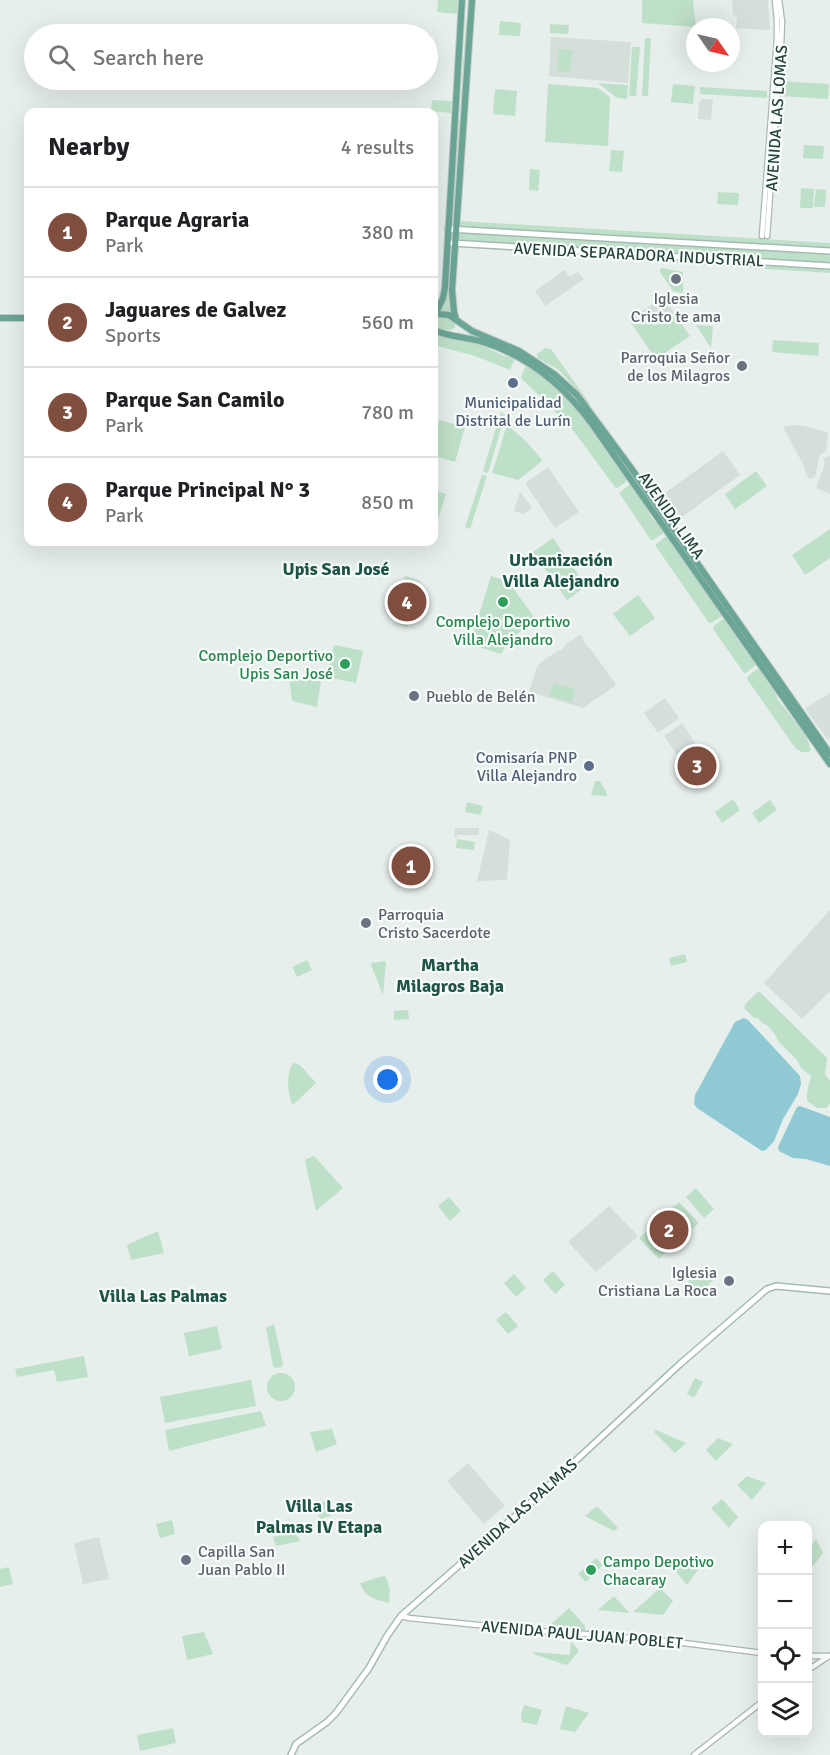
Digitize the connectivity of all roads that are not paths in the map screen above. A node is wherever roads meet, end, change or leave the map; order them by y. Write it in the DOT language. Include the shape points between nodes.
graph roads {
  1 [pos="462,0"];
  2 [pos="472,0"];
  3 [pos="775,0"];
  4 [pos="780,0"];
  5 [pos="448,229"];
  6 [pos="456,229"];
  7 [pos="451,243"];
  8 [pos="830,251"];
  9 [pos="830,266"];
  10 [pos="438,308"];
  11 [pos="438,315"];
  12 [pos="0,318"];
  13 [pos="24,318"];
  14 [pos="457,321"];
  15 [pos="438,332"];
  16 [pos="449,334"];
  17 [pos="830,754"];
  18 [pos="830,764"];
  19 [pos="830,1291"];
  20 [pos="401,1616"];
  21 [pos="758,1653"];
  22 [pos="814,1656"];
  23 [pos="830,1656"];
  24 [pos="816,1665"];
  25 [pos="812,1667"];
  26 [pos="758,1705"];
  27 [pos="291,1755"];
  28 [pos="694,1755"];
  1 -- 5 [label="main road"];
  2 -- 6 [label="main road"];
  3 -- 4 [label="street, AVENIDA LAS LOMAS" via="776,48 765,236 781,45"];
  5 -- 6 [label="main road, AVENIDA SEPARADORA INDUSTRIAL"];
  5 -- 7 [label="main road"];
  6 -- 7 [label="main road"];
  6 -- 8 [label="main road, AVENIDA SEPARADORA INDUSTRIAL"];
  7 -- 9 [label="main road, AVENIDA SEPARADORA INDUSTRIAL"];
  7 -- 10 [label="main road"];
  7 -- 14 [label="main road"];
  11 -- 14 [label="main road, AVENIDA LIMA" via="445,314"];
  12 -- 13 [label="main road"];
  14 -- 16 [label="main road" via="458,329"];
  14 -- 17 [label="main road, AVENIDA LIMA" via="538,363 583,402"];
  15 -- 16 [label="main road, AVENIDA LIMA"];
  16 -- 18 [label="main road, AVENIDA LIMA" via="488,344 517,357 544,373 574,400"];
  19 -- 20 [label="main road, AVENIDA LAS PALMAS" via="780,1286 767,1289"];
  20 -- 21 [label="street, AVENIDA PAUL JUAN POBLET"];
  20 -- 27 [label="main road, AVENIDA LAS PALMAS" via="336,1713 296,1744"];
  22 -- 23 [label="street"];
  22 -- 24 [label="street"];
  23 -- 24 [label="street"];
  24 -- 25 [label="street"];
  26 -- 28 [label="street"];
}
